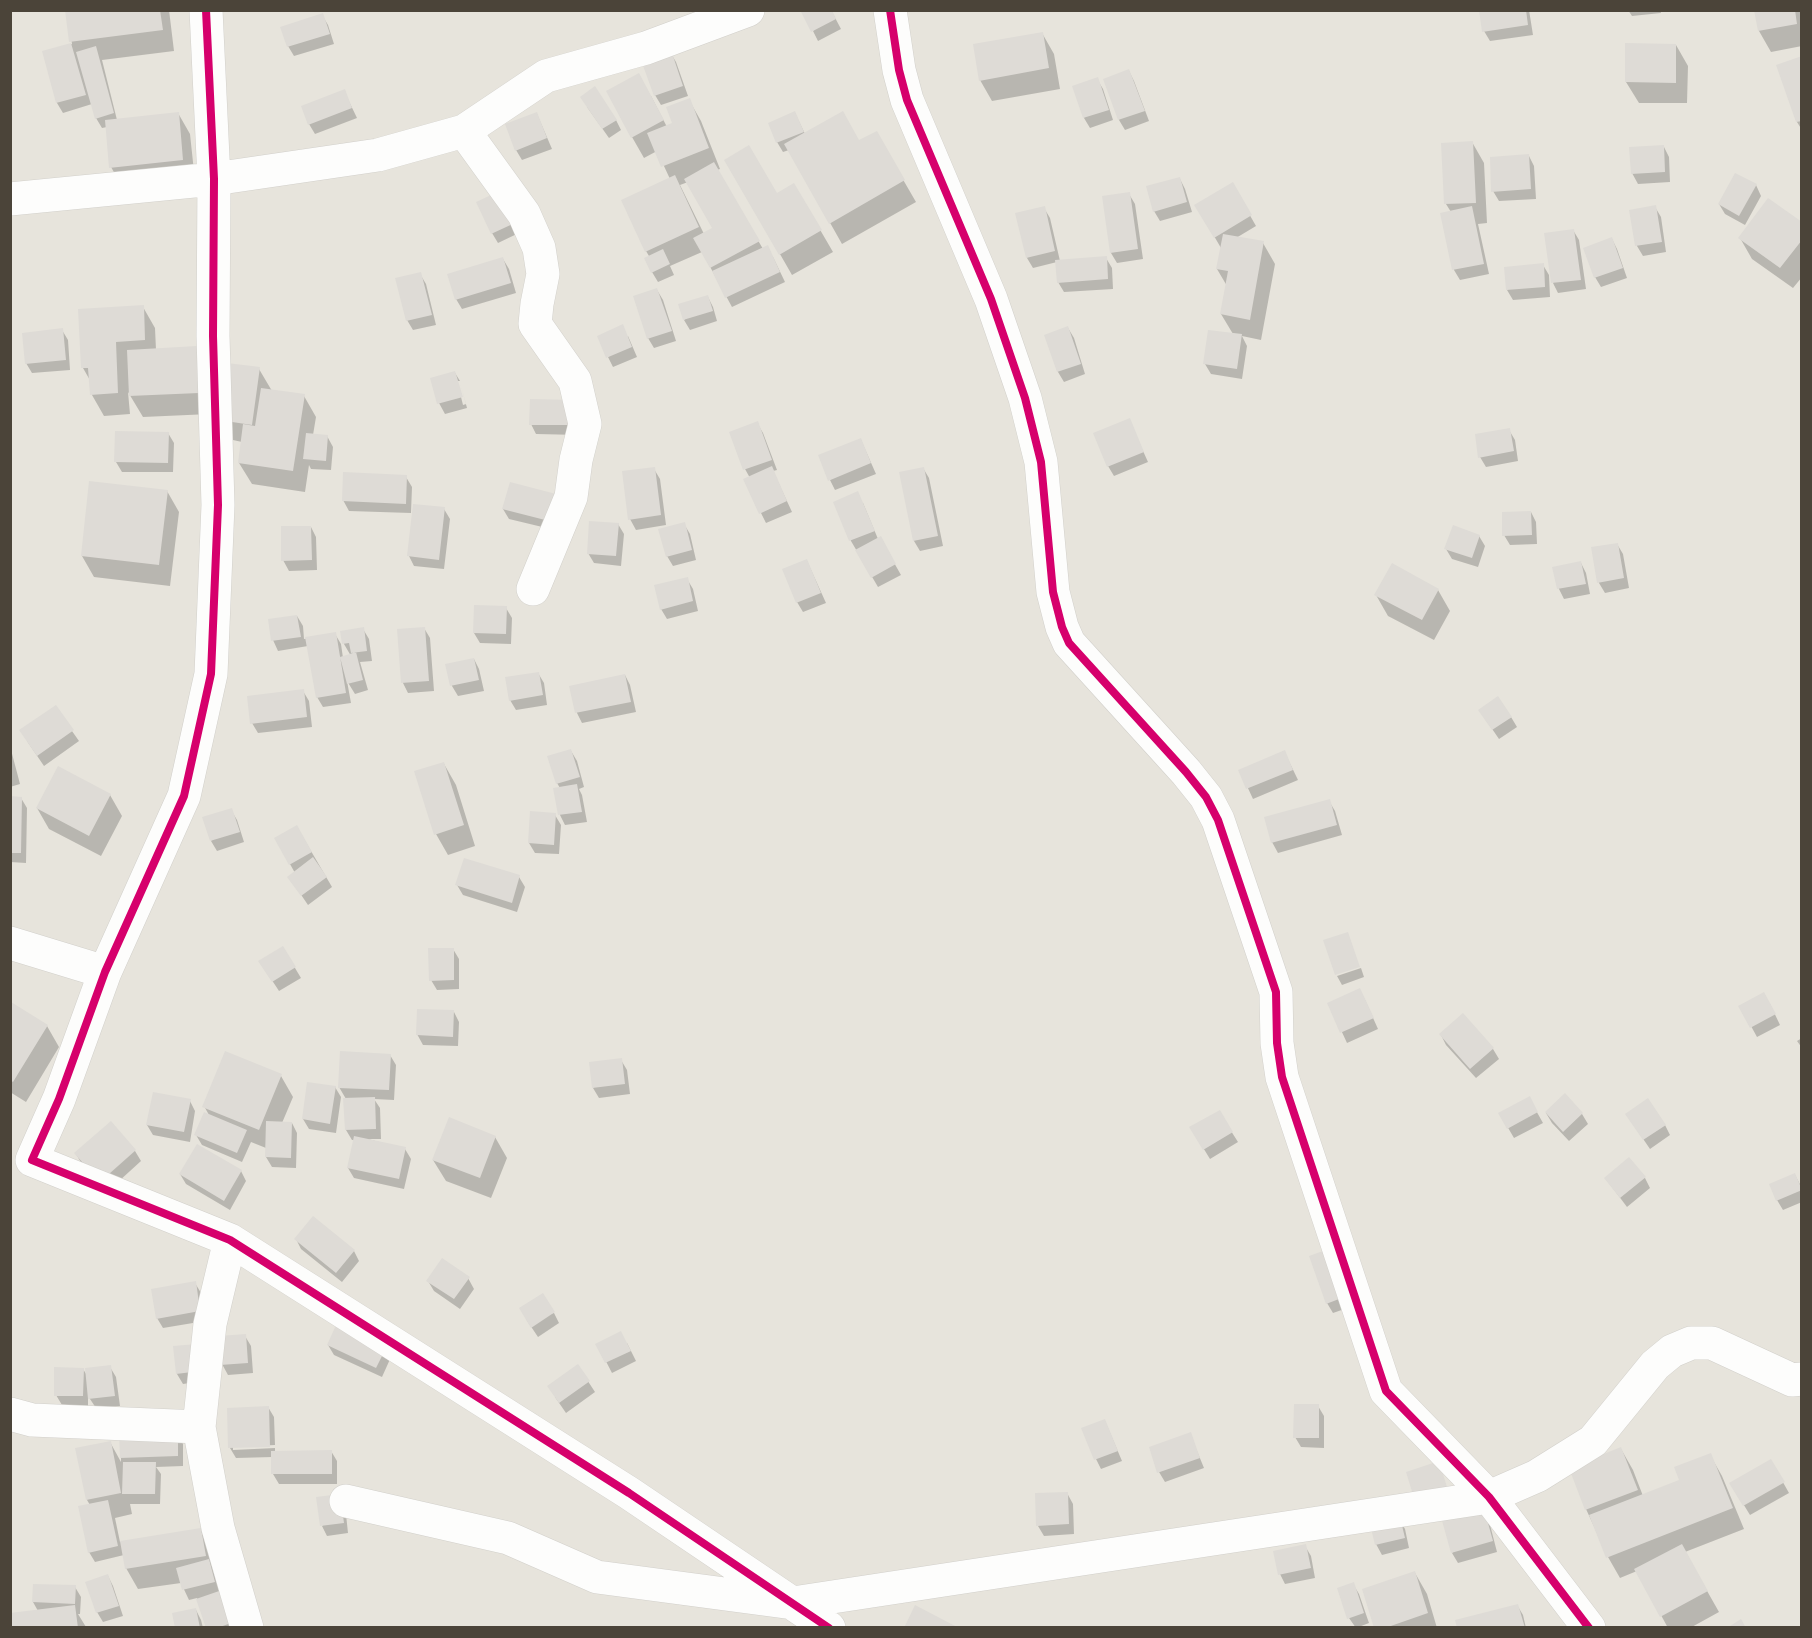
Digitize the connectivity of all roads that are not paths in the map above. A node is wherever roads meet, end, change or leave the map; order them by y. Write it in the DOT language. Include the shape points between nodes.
graph roads {
  1 [pos="206,10"];
  2 [pos="748,10"];
  3 [pos="890,10"];
  4 [pos="464,131"];
  5 [pos="214,179"];
  6 [pos="10,199"];
  7 [pos="533,589"];
  8 [pos="10,943"];
  9 [pos="105,972"];
  10 [pos="21,1152"];
  11 [pos="230,1240"];
  12 [pos="1802,1379"];
  13 [pos="10,1414"];
  14 [pos="199,1427"];
  15 [pos="1489,1497"];
  16 [pos="346,1501"];
  17 [pos="793,1603"];
  18 [pos="247,1628"];
  19 [pos="829,1628"];
  20 [pos="1589,1628"];
  1 -- 5 [label="street"];
  2 -- 4 [label="street" via="646,48 546,76"];
  3 -- 15 [label="street" via="907,100 991,299 1025,398 1041,462 1053,592 1062,627 1069,643 1186,772 1218,820 1276,992 1282,1077 1386,1391"];
  4 -- 5 [label="street" via="378,155"];
  4 -- 7 [label="street" via="524,214 539,248 543,274 535,324 575,381 585,424 571,497"];
  5 -- 6 [label="street"];
  5 -- 9 [label="street" via="218,505 211,674 184,796"];
  8 -- 9 [label="street"];
  9 -- 10 [label="street" via="59,1099"];
  10 -- 11 [label="street" via="79,1180"];
  11 -- 14 [label="street" via="210,1324"];
  11 -- 17 [label="street" via="629,1493"];
  12 -- 15 [label="street" via="1792,1380 1712,1343 1691,1343 1672,1351 1655,1365 1593,1441 1537,1476"];
  13 -- 14 [label="street" via="32,1420"];
  14 -- 18 [label="street" via="218,1528"];
  15 -- 17 [label="street"];
  15 -- 20 [label="street"];
  16 -- 17 [label="street" via="508,1538 597,1577"];
  17 -- 19 [label="street"];
}
